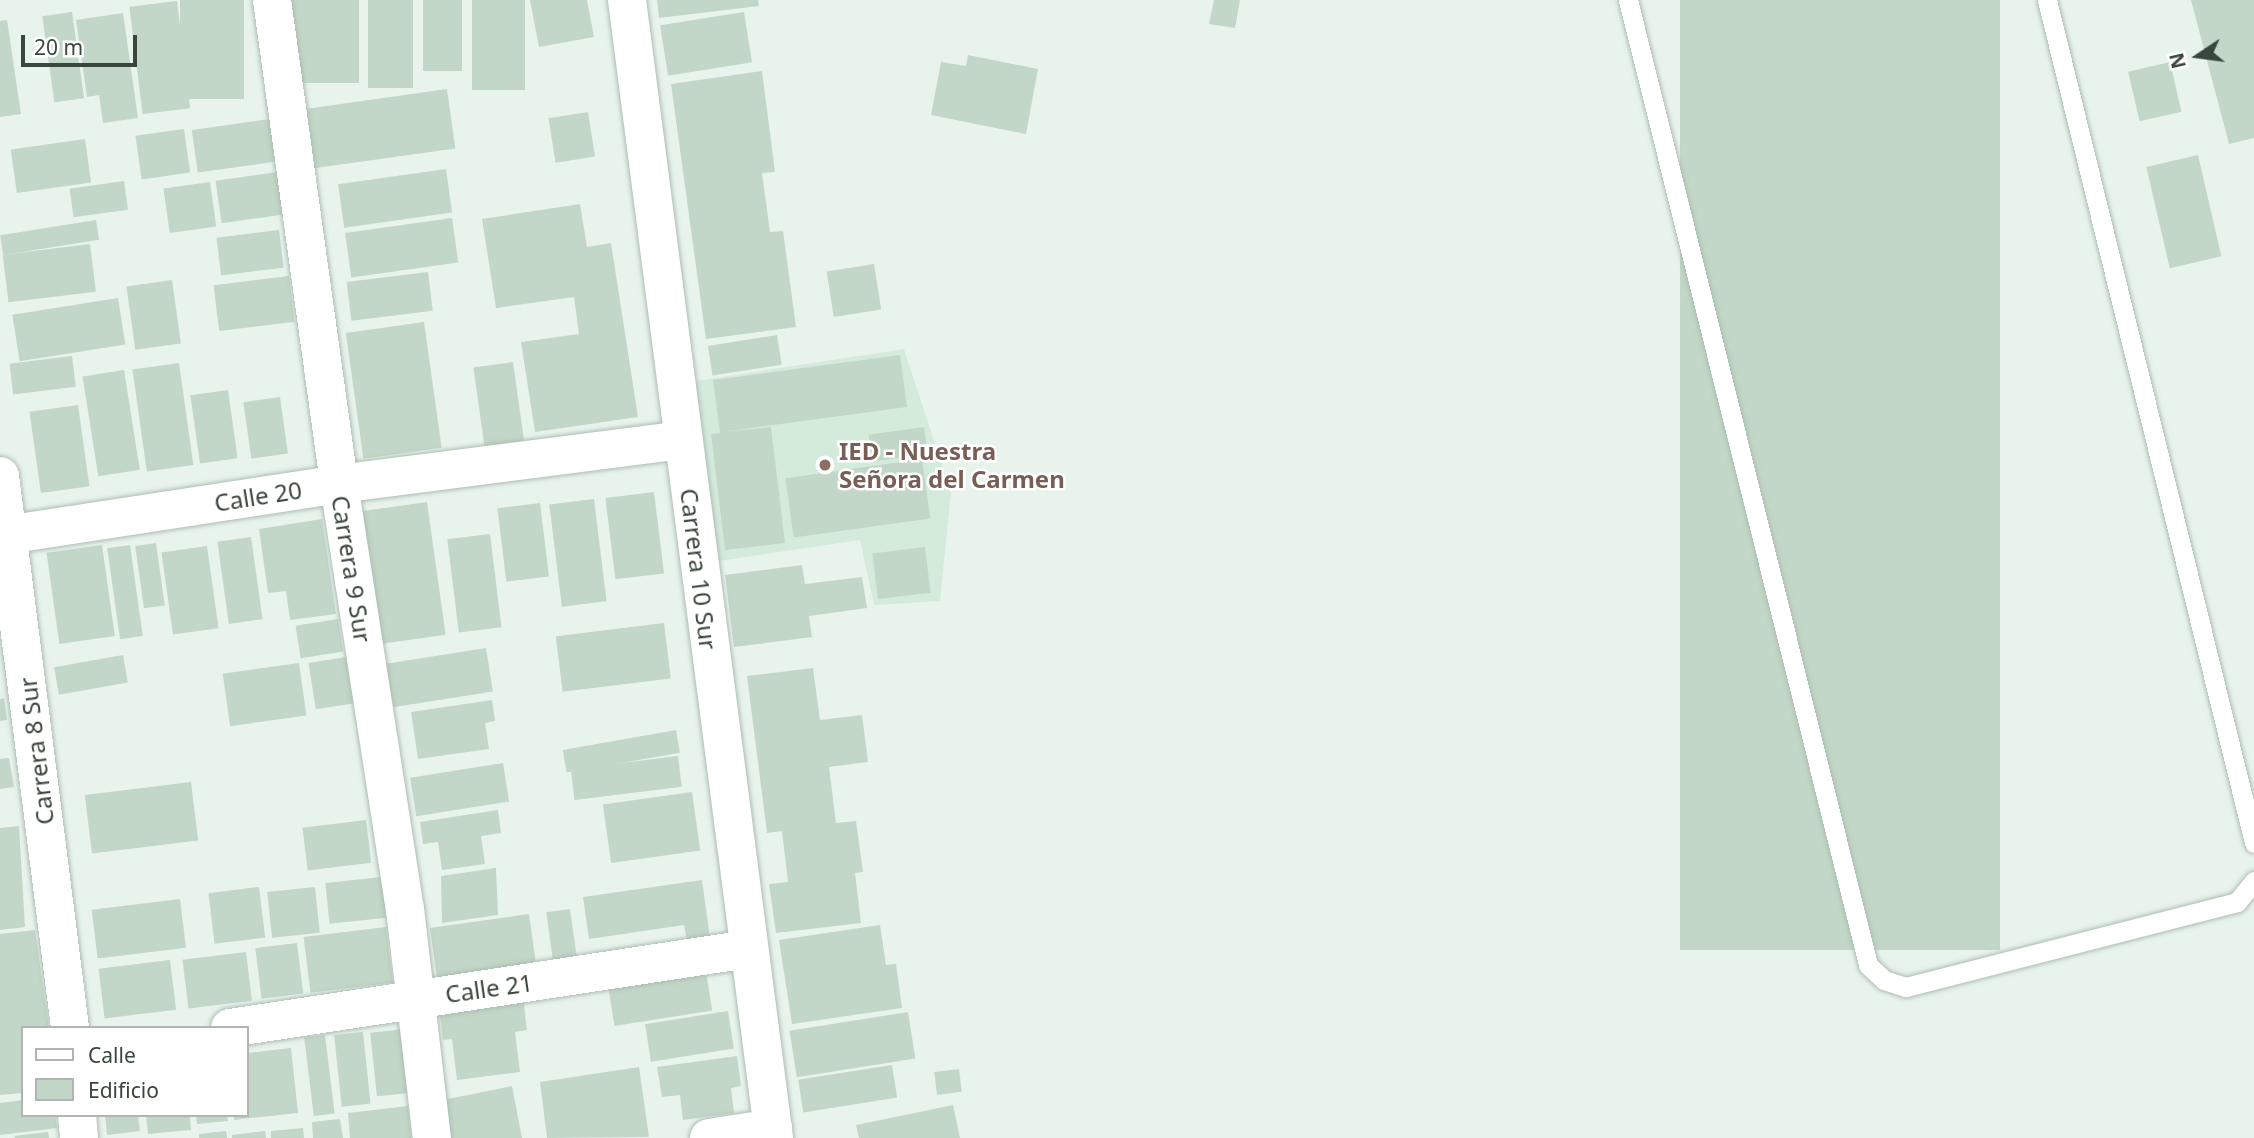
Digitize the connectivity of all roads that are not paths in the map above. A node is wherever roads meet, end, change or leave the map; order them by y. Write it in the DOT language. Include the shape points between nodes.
graph roads {
  1 [pos="272,0"];
  2 [pos="627,0"];
  3 [pos="1628,0"];
  4 [pos="2047,0"];
  5 [pos="683,440"];
  6 [pos="0,475"];
  7 [pos="338,484"];
  8 [pos="5,536"];
  9 [pos="2254,843"];
  10 [pos="2254,881"];
  11 [pos="747,949"];
  12 [pos="415,999"];
  13 [pos="70,1026"];
  14 [pos="243,1026"];
  15 [pos="77,1117"];
  16 [pos="774,1133"];
  17 [pos="79,1138"];
  18 [pos="432,1138"];
  19 [pos="709,1138"];
  1 -- 7 [label="street, Carrera 9 Sur"];
  2 -- 5 [label="street, Carrera 10 Sur"];
  3 -- 10 [label="lane" via="1868,965 1884,980 1906,987 2237,902"];
  4 -- 9 [label="lane"];
  5 -- 7 [label="street, Calle 20"];
  5 -- 11 [label="street, Carrera 10 Sur"];
  6 -- 8 [label="street, Carrera 8 Sur"];
  7 -- 8 [label="street, Calle 20"];
  7 -- 12 [label="street, Carrera 9 Sur"];
  8 -- 13 [label="street, Carrera 8 Sur"];
  11 -- 12 [label="street, Calle 21"];
  11 -- 16 [label="street, Carrera 10 Sur"];
  12 -- 14 [label="street, Calle 21"];
  12 -- 18 [label="street, Carrera 9 Sur"];
  15 -- 17 [label="street"];
  16 -- 19 [label="street"];
}
